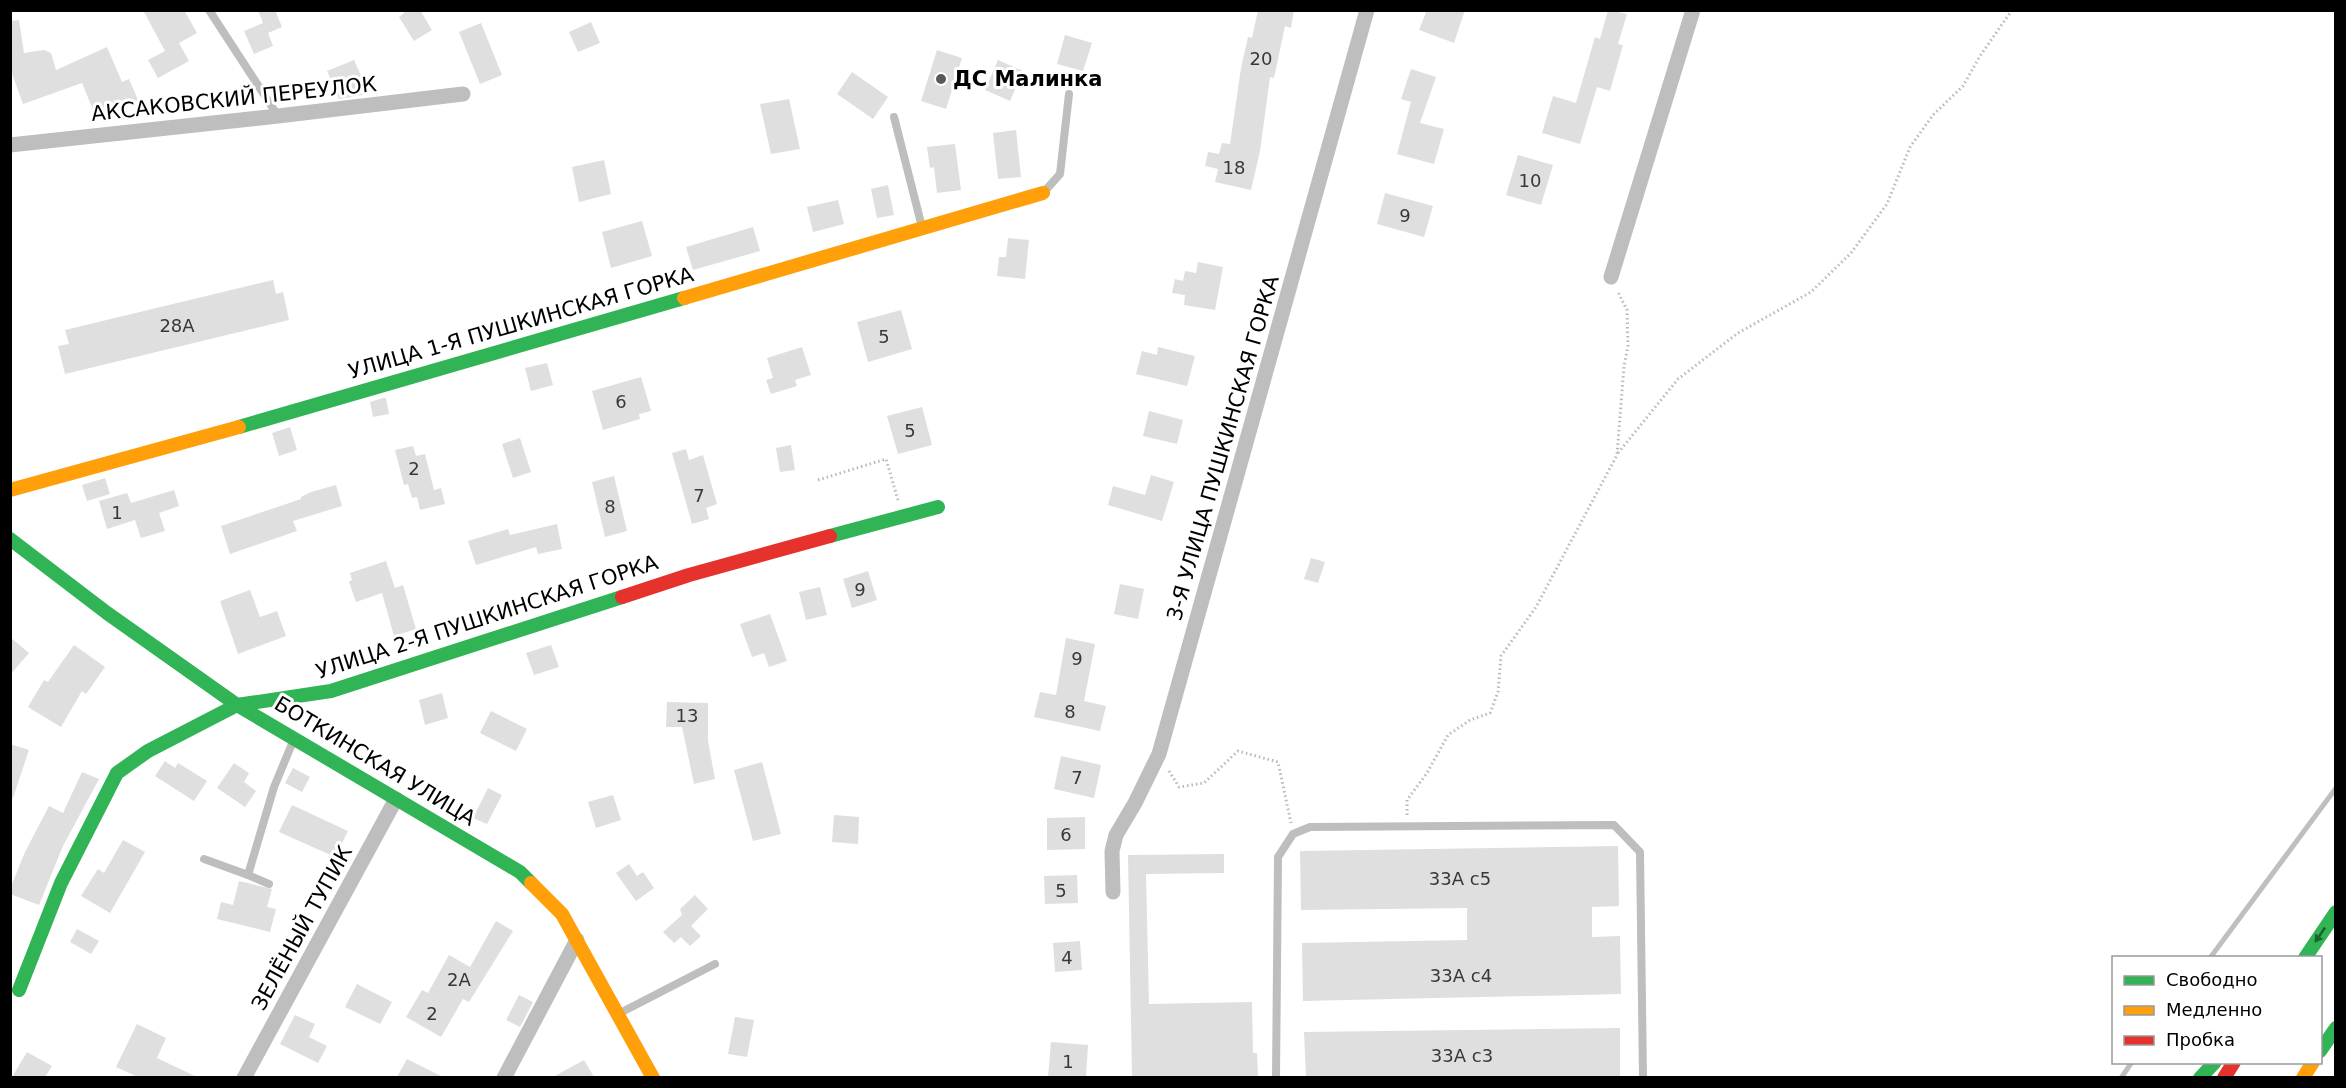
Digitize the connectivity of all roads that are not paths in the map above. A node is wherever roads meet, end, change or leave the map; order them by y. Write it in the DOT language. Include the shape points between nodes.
graph roads {
  1 [pos="209,10"];
  2 [pos="1367,10"];
  3 [pos="1693,10"];
  4 [pos="463,94"];
  5 [pos="1069,94"];
  6 [pos="278,116"];
  7 [pos="894,117"];
  8 [pos="10,144"];
  9 [pos="1043,193"];
  10 [pos="922,228"];
  11 [pos="1611,277"];
  12 [pos="10,490"];
  13 [pos="938,507"];
  14 [pos="10,539"];
  15 [pos="237,705"];
  16 [pos="294,738"];
  17 [pos="396,799"];
  18 [pos="204,859"];
  19 [pos="248,875"];
  20 [pos="270,884"];
  21 [pos="1113,892"];
  22 [pos="2336,912"];
  23 [pos="577,940"];
  24 [pos="2306,956"];
  25 [pos="716,964"];
  26 [pos="19,990"];
  27 [pos="618,1013"];
  28 [pos="2336,1028"];
  29 [pos="2322,1048"];
  30 [pos="2213,1064"];
  31 [pos="2233,1064"];
  32 [pos="2312,1064"];
  33 [pos="244,1077"];
  34 [pos="504,1077"];
  35 [pos="653,1077"];
  36 [pos="1276,1077"];
  37 [pos="1643,1077"];
  38 [pos="2200,1077"];
  39 [pos="2224,1077"];
  40 [pos="2303,1077"];
  1 -- 6 [label="lane"];
  2 -- 21 [label="street, 3-Я УЛИЦА ПУШКИНСКАЯ ГОРКА" via="1159,754 1116,835 1112,851"];
  3 -- 11 [label="street"];
  4 -- 6 [label="street, АКСАКОВСКИЙ ПЕРЕУЛОК"];
  5 -- 9 [label="lane" via="1060,174"];
  6 -- 8 [label="street, АКСАКОВСКИЙ ПЕРЕУЛОК"];
  7 -- 10 [label="lane"];
  9 -- 10 [label="main road, УЛИЦА 1-Я ПУШКИНСКАЯ ГОРКА"];
  10 -- 12 [label="main road, УЛИЦА 1-Я ПУШКИНСКАЯ ГОРКА"];
  13 -- 15 [label="main road, УЛИЦА 2-Я ПУШКИНСКАЯ ГОРКА" via="689,574 331,691"];
  14 -- 15 [label="main road, БОТКИНСКАЯ УЛИЦА"];
  15 -- 16 [label="main road, БОТКИНСКАЯ УЛИЦА"];
  15 -- 26 [label="main road, УЛИЦА 2-Я ПУШКИНСКАЯ ГОРКА" via="148,751 117,773 61,883"];
  16 -- 17 [label="main road, БОТКИНСКАЯ УЛИЦА"];
  16 -- 19 [label="lane" via="274,787"];
  17 -- 23 [label="main road, БОТКИНСКАЯ УЛИЦА" via="520,872 562,914"];
  17 -- 33 [label="street, ЗЕЛЁНЫЙ ТУПИК"];
  18 -- 19 [label="lane"];
  19 -- 20 [label="lane"];
  22 -- 24 [label="main road, one-way"];
  23 -- 27 [label="main road, БОТКИНСКАЯ УЛИЦА"];
  23 -- 34 [label="street"];
  25 -- 27 [label="lane"];
  27 -- 35 [label="main road, БОТКИНСКАЯ УЛИЦА"];
  28 -- 29 [label="main road"];
  30 -- 38 [label="main road"];
  31 -- 39 [label="main road"];
  32 -- 40 [label="main road"];
  36 -- 37 [label="lane" via="1278,857 1293,834 1310,827 1614,825 1640,852"];
}
